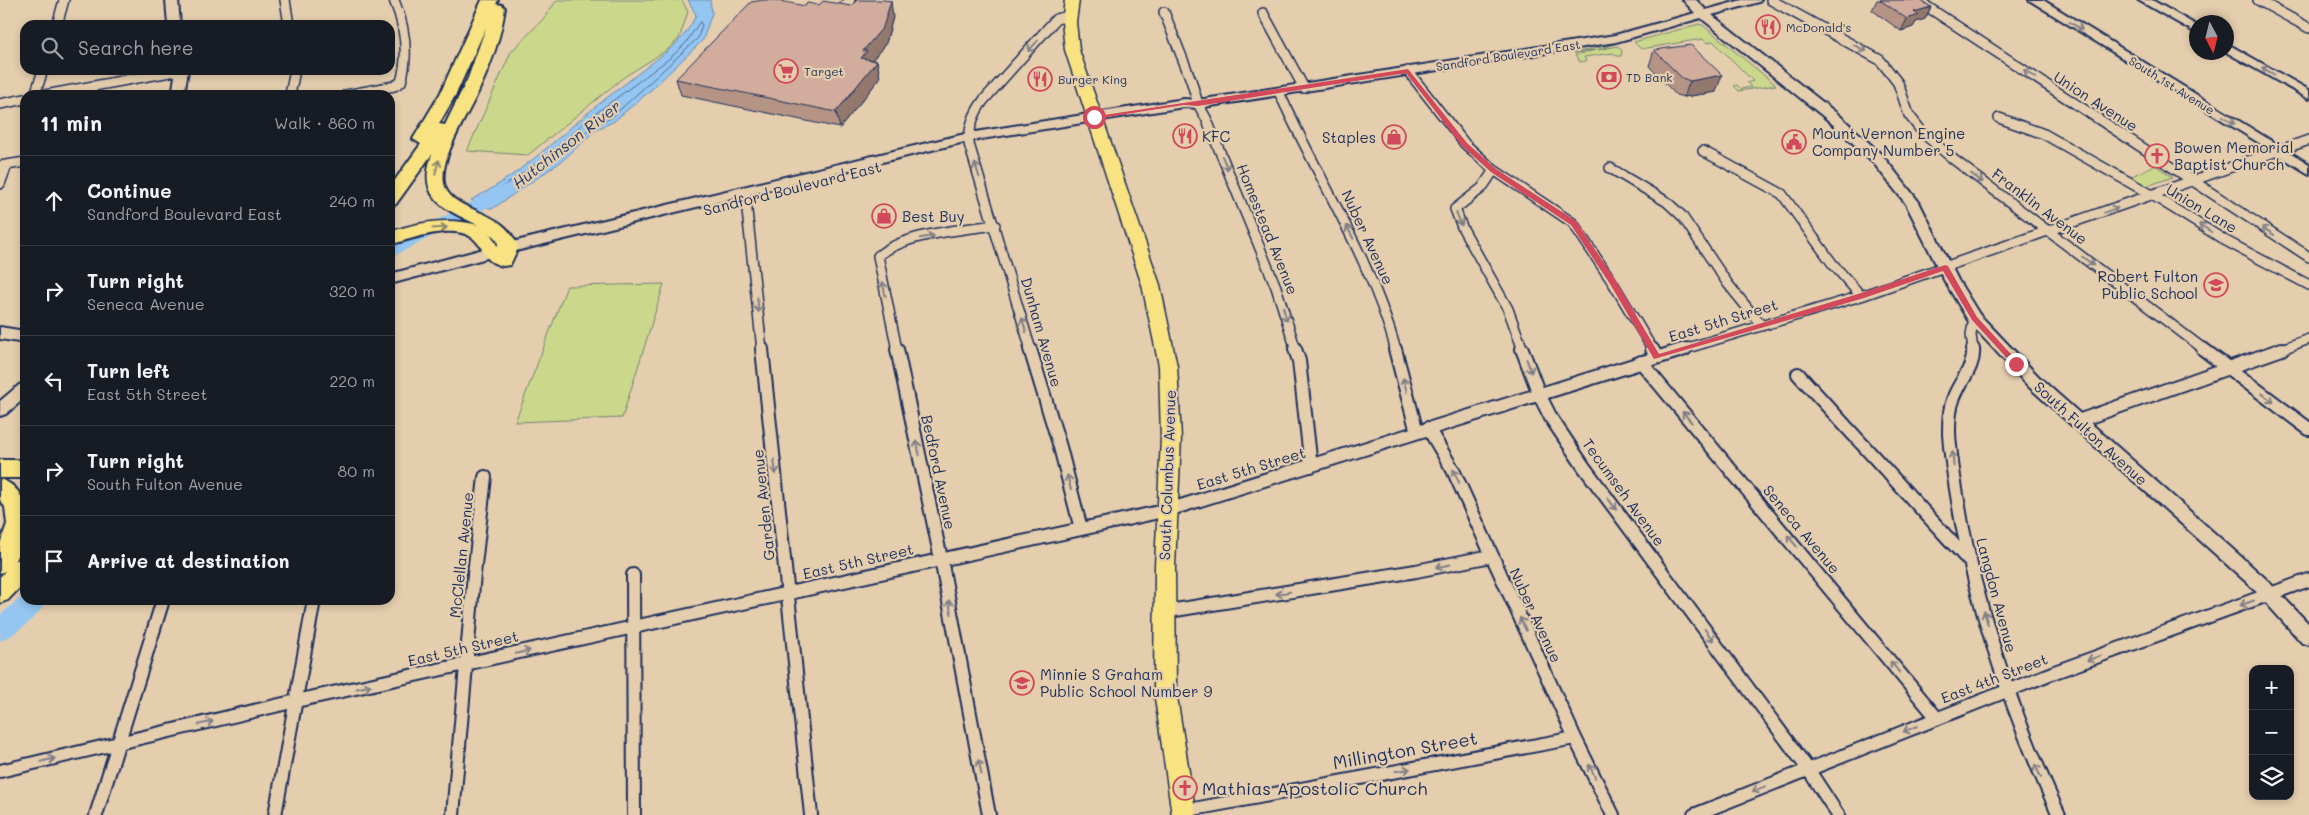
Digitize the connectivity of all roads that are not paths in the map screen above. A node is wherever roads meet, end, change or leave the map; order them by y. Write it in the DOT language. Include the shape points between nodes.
graph roads {
  1 [pos="64,0"];
  2 [pos="172,0"];
  3 [pos="285,0"];
  4 [pos="394,0"];
  5 [pos="850,0"];
  6 [pos="1689,0"];
  7 [pos="1755,0"];
  8 [pos="1771,0"];
  9 [pos="1917,0"];
  10 [pos="2035,0"];
  11 [pos="2144,0"];
  12 [pos="2258,0"];
  13 [pos="496,2"];
  14 [pos="1071,8"];
  15 [pos="1164,12"];
  16 [pos="838,13"];
  17 [pos="1263,13"];
  18 [pos="1703,13"];
  19 [pos="58,20"];
  20 [pos="174,20"];
  21 [pos="288,20"];
  22 [pos="2189,26"];
  23 [pos="2309,28"];
  24 [pos="2234,52"];
  25 [pos="1408,71"];
  26 [pos="41,75"];
  27 [pos="154,75"];
  28 [pos="180,75"];
  29 [pos="294,75"];
  30 [pos="1304,88"];
  31 [pos="37,90"];
  32 [pos="72,90"];
  33 [pos="179,90"];
  34 [pos="291,90"];
  35 [pos="373,90"];
  36 [pos="1279,92"];
  37 [pos="2309,95"];
  38 [pos="20,100"];
  39 [pos="0,104"];
  40 [pos="1198,104"];
  41 [pos="1999,118"];
  42 [pos="1095,120"];
  43 [pos="2309,140"];
  44 [pos="969,141"];
  45 [pos="1703,151"];
  46 [pos="2278,151"];
  47 [pos="20,163"];
  48 [pos="3,166"];
  49 [pos="1610,168"];
  50 [pos="1494,170"];
  51 [pos="2309,170"];
  52 [pos="395,177"];
  53 [pos="2194,182"];
  54 [pos="0,184"];
  55 [pos="395,193"];
  56 [pos="746,195"];
  57 [pos="2152,195"];
  58 [pos="995,225"];
  59 [pos="482,228"];
  60 [pos="2049,232"];
  61 [pos="398,236"];
  62 [pos="501,253"];
  63 [pos="2309,258"];
  64 [pos="1945,268"];
  65 [pos="395,278"];
  66 [pos="2309,285"];
  67 [pos="395,286"];
  68 [pos="1861,296"];
  69 [pos="1974,318"];
  70 [pos="1762,326"];
  71 [pos="0,333"];
  72 [pos="20,336"];
  73 [pos="2309,339"];
  74 [pos="1657,357"];
  75 [pos="1641,362"];
  76 [pos="2230,368"];
  77 [pos="1798,374"];
  78 [pos="20,393"];
  79 [pos="1540,394"];
  80 [pos="0,410"];
  81 [pos="2078,421"];
  82 [pos="2309,429"];
  83 [pos="1422,430"];
  84 [pos="1311,466"];
  85 [pos="0,469"];
  86 [pos="20,469"];
  87 [pos="485,477"];
  88 [pos="0,488"];
  89 [pos="1168,510"];
  90 [pos="1081,529"];
  91 [pos="20,553"];
  92 [pos="1491,556"];
  93 [pos="941,559"];
  94 [pos="1968,560"];
  95 [pos="0,563"];
  96 [pos="20,571"];
  97 [pos="0,574"];
  98 [pos="633,575"];
  99 [pos="2309,580"];
  100 [pos="0,593"];
  101 [pos="788,593"];
  102 [pos="2270,596"];
  103 [pos="160,605"];
  104 [pos="313,605"];
  105 [pos="1163,612"];
  106 [pos="633,626"];
  107 [pos="2309,637"];
  108 [pos="467,665"];
  109 [pos="2007,690"];
  110 [pos="296,701"];
  111 [pos="1937,718"];
  112 [pos="1575,738"];
  113 [pos="116,745"];
  114 [pos="1808,769"];
  115 [pos="0,771"];
  116 [pos="1183,813"];
  117 [pos="96,815"];
  118 [pos="275,815"];
  119 [pos="453,815"];
  120 [pos="634,815"];
  121 [pos="811,815"];
  122 [pos="989,815"];
  123 [pos="1614,815"];
  124 [pos="1694,815"];
  125 [pos="1838,815"];
  126 [pos="2060,815"];
  1 -- 19 [label="street"];
  2 -- 20 [label="street"];
  3 -- 21 [label="street"];
  4 -- 35 [label="street" via="406,49 401,82"];
  5 -- 16 [label="street"];
  6 -- 18 [label="street, South Fulton Avenue"];
  7 -- 18 [label="street, Sandford Boulevard East"];
  8 -- 60 [label="street, Franklin Avenue, one-way" via="1880,60 1898,83 1909,115 1923,134"];
  53 -- 9 [label="street, Union Avenue, one-way"];
  10 -- 46 [label="street, South 1st Avenue, one-way"];
  11 -- 22 [label="street"];
  12 -- 23 [label="street"];
  13 -- 52 [label="highway" via="437,114"];
  13 -- 55 [label="highway" via="450,113"];
  59 -- 13 [label="highway, one-way" via="446,202 434,180 435,168 473,87 495,28"];
  14 -- 42 [label="main road, South Columbus Avenue" via="1072,50"];
  14 -- 44 [label="street, one-way" via="1056,19 984,100 970,122"];
  15 -- 40 [label="street, Homestead Avenue"];
  17 -- 30 [label="street"];
  18 -- 25 [label="street, Sandford Boulevard East" via="1616,38"];
  18 -- 64 [label="street, South Fulton Avenue" via="1834,118 1877,158 1912,202"];
  37 -- 24 [label="street, one-way"];
  25 -- 30 [label="street, Sandford Boulevard East"];
  25 -- 50 [label="street" via="1465,144"];
  26 -- 31 [label="street"];
  27 -- 32 [label="street"];
  28 -- 33 [label="street"];
  29 -- 34 [label="street"];
  30 -- 36 [label="street, Sandford Boulevard East"];
  36 -- 40 [label="street, Sandford Boulevard East"];
  83 -- 36 [label="street, Nuber Avenue, one-way" via="1376,288"];
  38 -- 39 [label="street"];
  40 -- 42 [label="street, Sandford Boulevard East" via="1188,111"];
  40 -- 84 [label="street, Homestead Avenue, one-way" via="1276,287 1298,361"];
  41 -- 57 [label="street, Union Lane" via="2044,134"];
  42 -- 44 [label="street, Sandford Boulevard East"];
  42 -- 89 [label="main road, South Columbus Avenue" via="1151,285 1165,344 1171,438"];
  43 -- 46 [label="street, East 5th Street"];
  44 -- 56 [label="street, Sandford Boulevard East"];
  58 -- 44 [label="street, Dunham Avenue, one-way"];
  45 -- 68 [label="street" via="1782,194 1832,263"];
  46 -- 51 [label="street, South 1st Avenue"];
  46 -- 53 [label="street, East 5th Street"];
  47 -- 48 [label="street"];
  48 -- 54 [label="street"];
  49 -- 70 [label="street" via="1666,202 1688,223 1728,284"];
  50 -- 74 [label="street" via="1574,223"];
  50 -- 79 [label="street, Tecumseh Avenue, one-way" via="1482,188 1456,209 1462,227 1508,309"];
  53 -- 57 [label="street, East 5th Street"];
  63 -- 53 [label="street, Union Avenue, one-way"];
  56 -- 62 [label="street, Sandford Boulevard East"];
  56 -- 101 [label="street, Garden Avenue, one-way"];
  60 -- 57 [label="street, East 5th Street, one-way"];
  66 -- 57 [label="street, Union Lane, one-way" via="2226,241"];
  90 -- 58 [label="street, Dunham Avenue, one-way"];
  93 -- 58 [label="street, Bedford Avenue, one-way" via="878,256 904,242"];
  61 -- 59 [label="highway, one-way" via="444,227"];
  59 -- 62 [label="highway" via="486,239"];
  60 -- 64 [label="street, East 5th Street"];
  60 -- 76 [label="street, Franklin Avenue, one-way"];
  62 -- 65 [label="street, Sandford Boulevard East"];
  62 -- 67 [label="street, Sandford Boulevard East"];
  64 -- 68 [label="street, East 5th Street"];
  64 -- 69 [label="street, South Fulton Avenue"];
  68 -- 70 [label="street, East 5th Street"];
  69 -- 81 [label="street, South Fulton Avenue" via="2034,383"];
  94 -- 69 [label="street, Langdon Avenue, one-way" via="1955,482 1950,422 1953,398 1973,355 1970,335"];
  70 -- 74 [label="street, East 5th Street"];
  71 -- 72 [label="street"];
  73 -- 76 [label="street"];
  74 -- 75 [label="street, East 5th Street"];
  75 -- 79 [label="street, East 5th Street"];
  111 -- 75 [label="street, Seneca Avenue, one-way"];
  76 -- 81 [label="street"];
  76 -- 82 [label="street, Franklin Avenue, one-way"];
  77 -- 94 [label="street"];
  78 -- 80 [label="street"];
  79 -- 83 [label="street, East 5th Street"];
  79 -- 114 [label="street, Tecumseh Avenue, one-way" via="1584,467"];
  81 -- 102 [label="street, South Fulton Avenue"];
  83 -- 84 [label="street, East 5th Street"];
  92 -- 83 [label="street, Nuber Avenue, one-way" via="1453,470"];
  84 -- 89 [label="street, East 5th Street"];
  85 -- 86 [label="highway"];
  87 -- 108 [label="street, McClellan Avenue"];
  88 -- 95 [label="highway" via="15,500 19,517 15,540"];
  89 -- 90 [label="street, East 5th Street"];
  89 -- 105 [label="main road, South Columbus Avenue"];
  90 -- 93 [label="street, East 5th Street"];
  91 -- 97 [label="highway"];
  92 -- 105 [label="street, one-way"];
  112 -- 92 [label="street, Nuber Avenue, one-way"];
  93 -- 101 [label="street, East 5th Street"];
  122 -- 93 [label="street, Bedford Avenue, one-way"];
  109 -- 94 [label="street, Langdon Avenue, one-way"];
  96 -- 100 [label="highway"];
  98 -- 106 [label="street"];
  99 -- 102 [label="street, East 4th Street"];
  101 -- 106 [label="street, East 5th Street"];
  101 -- 121 [label="street, Garden Avenue"];
  102 -- 107 [label="street, South Fulton Avenue"];
  102 -- 109 [label="street, East 4th Street, one-way"];
  103 -- 113 [label="street"];
  104 -- 110 [label="street"];
  105 -- 116 [label="main road, South Columbus Avenue" via="1165,691"];
  108 -- 106 [label="street, East 5th Street, one-way"];
  106 -- 120 [label="street"];
  110 -- 108 [label="street, East 5th Street, one-way"];
  108 -- 119 [label="street, McClellan Avenue"];
  109 -- 111 [label="street, East 4th Street"];
  126 -- 109 [label="street, Langdon Avenue, one-way" via="2036,766"];
  113 -- 110 [label="street, East 5th Street, one-way"];
  110 -- 118 [label="street"];
  111 -- 114 [label="street, East 4th Street, one-way"];
  116 -- 112 [label="street, Millington Street, one-way"];
  123 -- 112 [label="street, Nuber Avenue, one-way"];
  115 -- 113 [label="street, East 5th Street, one-way"];
  113 -- 117 [label="street"];
  114 -- 124 [label="street, East 4th Street, one-way"];
  114 -- 125 [label="street, Tecumseh Avenue"];
}
